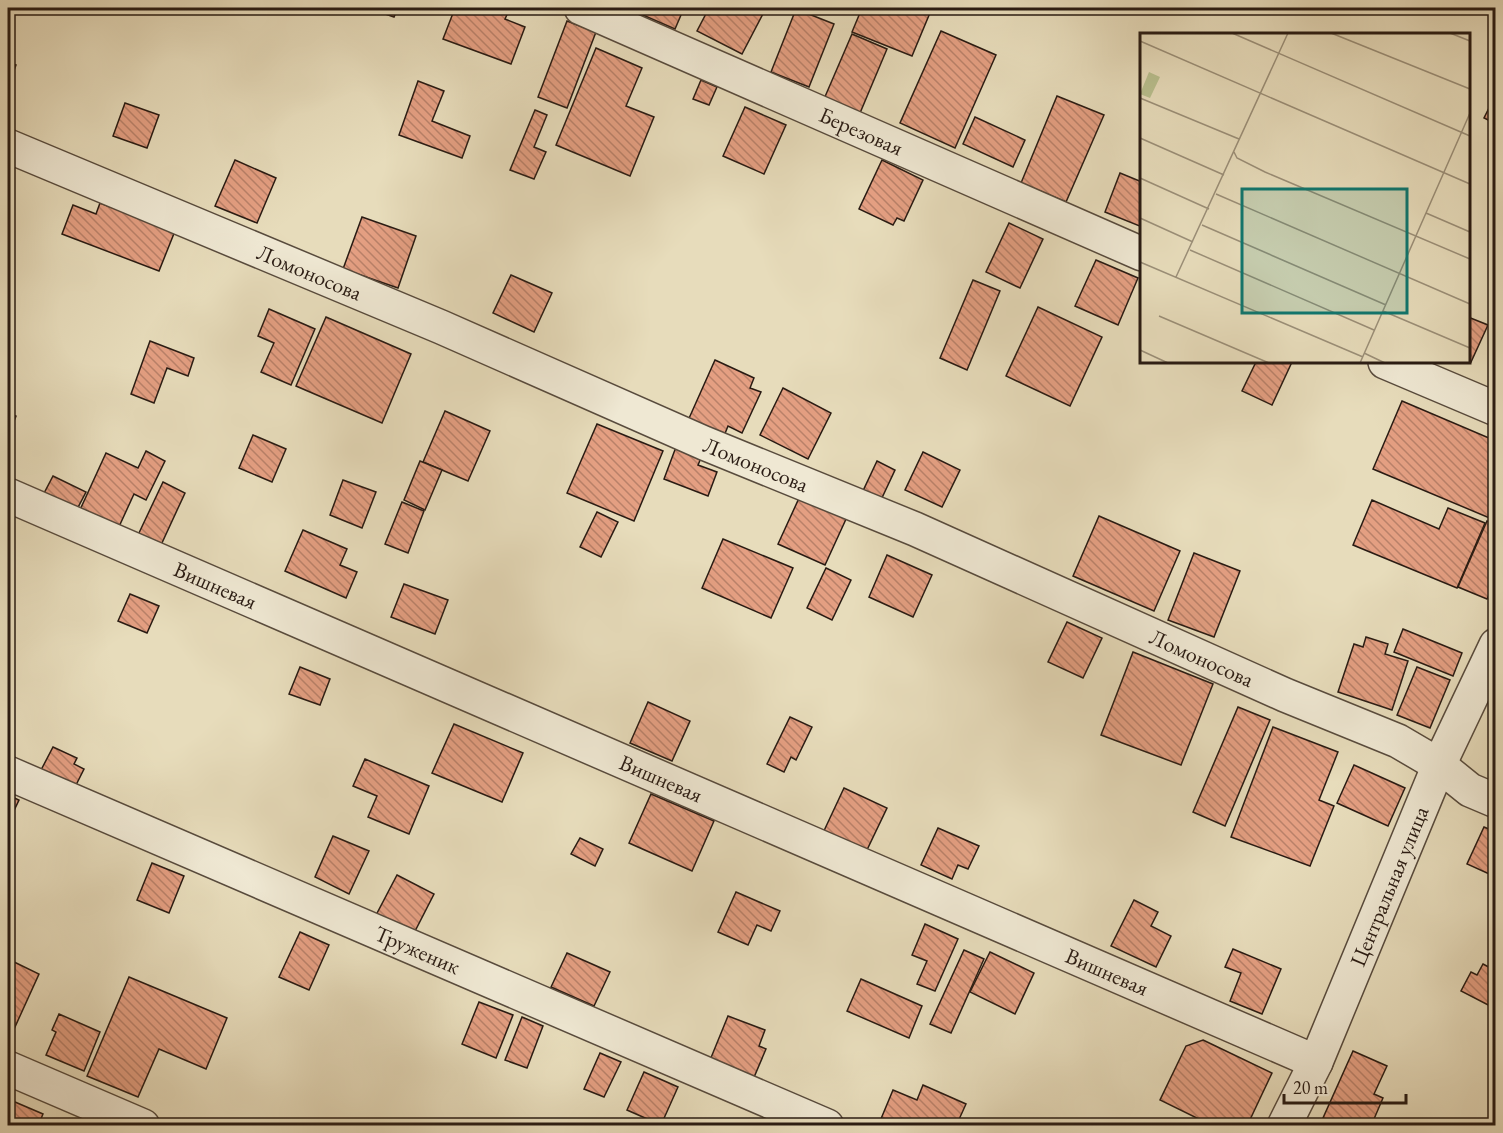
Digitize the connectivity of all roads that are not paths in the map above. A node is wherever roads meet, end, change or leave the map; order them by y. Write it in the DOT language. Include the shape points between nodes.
graph roads {
  1 [pos="581,8"];
  2 [pos="8,146"];
  3 [pos="1140,253"];
  4 [pos="1387,363"];
  5 [pos="1496,409"];
  6 [pos="8,495"];
  7 [pos="1496,645"];
  8 [pos="1439,765"];
  9 [pos="8,773"];
  10 [pos="1496,801"];
  11 [pos="1316,1062"];
  12 [pos="8,1068"];
  13 [pos="1291,1123"];
  14 [pos="143,1125"];
  15 [pos="827,1125"];
  1 -- 3 [label="street, Березовая"];
  2 -- 8 [label="street, Ломоносова" via="915,529 1285,695 1398,741"];
  4 -- 5 [label="street"];
  6 -- 11 [label="street, Вишневая"];
  7 -- 8 [label="street, Центральная улица"];
  8 -- 10 [label="street, Ломоносова" via="1470,790"];
  8 -- 11 [label="street, Центральная улица"];
  9 -- 15 [label="street, Труженик"];
  11 -- 13 [label="street, Центральная улица"];
  12 -- 14 [label="street"];
}
